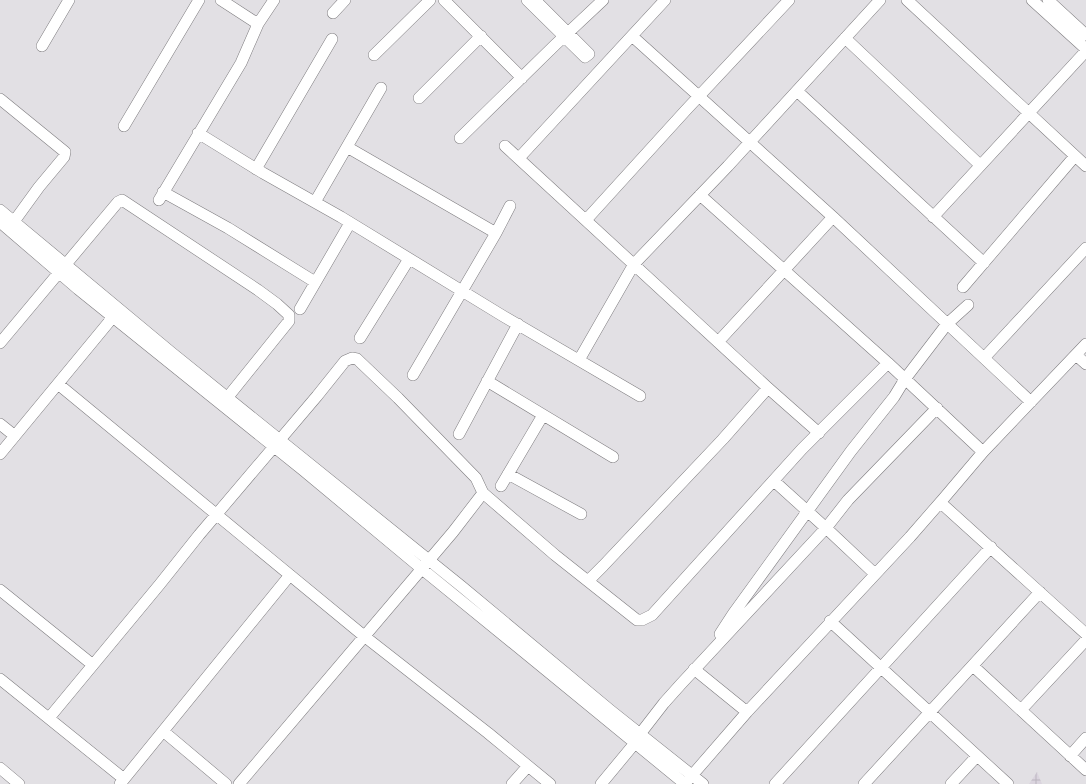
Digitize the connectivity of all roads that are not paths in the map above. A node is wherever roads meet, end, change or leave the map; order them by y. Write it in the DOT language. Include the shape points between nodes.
graph roads {
  1 [pos="69,0"];
  2 [pos="199,0"];
  3 [pos="220,0"];
  4 [pos="274,0"];
  5 [pos="345,0"];
  6 [pos="430,0"];
  7 [pos="444,0"];
  8 [pos="528,0"];
  9 [pos="535,0"];
  10 [pos="603,0"];
  11 [pos="665,0"];
  12 [pos="789,0"];
  13 [pos="880,0"];
  14 [pos="907,0"];
  15 [pos="1032,0"];
  16 [pos="1048,0"];
  17 [pos="333,13"];
  18 [pos="258,24"];
  19 [pos="566,34"];
  20 [pos="1086,35"];
  21 [pos="481,36"];
  22 [pos="632,36"];
  23 [pos="845,38"];
  24 [pos="332,39"];
  25 [pos="42,46"];
  26 [pos="1086,50"];
  27 [pos="374,55"];
  28 [pos="522,78"];
  29 [pos="381,88"];
  30 [pos="796,91"];
  31 [pos="699,96"];
  32 [pos="419,98"];
  33 [pos="0,99"];
  34 [pos="1028,113"];
  35 [pos="124,126"];
  36 [pos="198,133"];
  37 [pos="460,138"];
  38 [pos="750,142"];
  39 [pos="505,146"];
  40 [pos="347,147"];
  41 [pos="1075,156"];
  42 [pos="519,158"];
  43 [pos="980,165"];
  44 [pos="1086,166"];
  45 [pos="256,169"];
  46 [pos="700,195"];
  47 [pos="315,202"];
  48 [pos="510,206"];
  49 [pos="0,210"];
  50 [pos="832,217"];
  51 [pos="933,217"];
  52 [pos="586,220"];
  53 [pos="350,223"];
  54 [pos="7,224"];
  55 [pos="496,233"];
  56 [pos="1086,248"];
  57 [pos="409,259"];
  58 [pos="984,263"];
  59 [pos="634,264"];
  60 [pos="63,268"];
  61 [pos="784,270"];
  62 [pos="315,282"];
  63 [pos="963,287"];
  64 [pos="462,291"];
  65 [pos="968,305"];
  66 [pos="300,309"];
  67 [pos="113,317"];
  68 [pos="518,324"];
  69 [pos="947,324"];
  70 [pos="2,337"];
  71 [pos="360,338"];
  72 [pos="718,342"];
  73 [pos="1086,344"];
  74 [pos="1076,355"];
  75 [pos="984,358"];
  76 [pos="578,360"];
  77 [pos="888,363"];
  78 [pos="1086,364"];
  79 [pos="413,375"];
  80 [pos="905,379"];
  81 [pos="487,381"];
  82 [pos="58,384"];
  83 [pos="768,388"];
  84 [pos="640,396"];
  85 [pos="224,401"];
  86 [pos="1031,402"];
  87 [pos="937,408"];
  88 [pos="543,415"];
  89 [pos="0,424"];
  90 [pos="819,433"];
  91 [pos="459,434"];
  92 [pos="15,436"];
  93 [pos="277,443"];
  94 [pos="983,452"];
  95 [pos="0,454"];
  96 [pos="613,457"];
  97 [pos="508,474"];
  98 [pos="774,481"];
  99 [pos="501,486"];
  100 [pos="483,493"];
  101 [pos="941,503"];
  102 [pos="808,512"];
  103 [pos="216,514"];
  104 [pos="581,514"];
  105 [pos="826,528"];
  106 [pos="991,547"];
  107 [pos="425,565"];
  108 [pos="874,574"];
  109 [pos="290,575"];
  110 [pos="588,581"];
  111 [pos="0,590"];
  112 [pos="1040,592"];
  113 [pos="830,622"];
  114 [pos="1086,634"];
  115 [pos="364,636"];
  116 [pos="1086,640"];
  117 [pos="706,657"];
  118 [pos="93,665"];
  119 [pos="973,666"];
  120 [pos="881,667"];
  121 [pos="694,669"];
  122 [pos="0,678"];
  123 [pos="1020,710"];
  124 [pos="747,712"];
  125 [pos="930,712"];
  126 [pos="49,718"];
  127 [pos="163,731"];
  128 [pos="638,738"];
  129 [pos="1086,738"];
  130 [pos="977,756"];
  131 [pos="1070,756"];
  132 [pos="528,766"];
  133 [pos="0,768"];
  134 [pos="1086,770"];
  135 [pos="687,781"];
  136 [pos="122,782"];
  137 [pos="19,784"];
  138 [pos="226,784"];
  139 [pos="239,784"];
  140 [pos="512,784"];
  141 [pos="550,784"];
  142 [pos="601,784"];
  143 [pos="702,784"];
  144 [pos="774,784"];
  145 [pos="864,784"];
  146 [pos="951,784"];
  147 [pos="1008,784"];
  1 -- 25 [label="street"];
  2 -- 35 [label="street"];
  3 -- 18 [label="street"];
  4 -- 18 [label="street"];
  5 -- 17 [label="street"];
  6 -- 27 [label="street"];
  7 -- 21 [label="street"];
  8 -- 19 [label="street"];
  9 -- 19 [label="street"];
  10 -- 19 [label="street"];
  11 -- 22 [label="street"];
  12 -- 31 [label="street"];
  13 -- 23 [label="street"];
  14 -- 34 [label="street"];
  15 -- 26 [label="street"];
  16 -- 20 [label="street"];
  18 -- 36 [label="street" via="240,63"];
  19 -- 28 [label="street"];
  21 -- 28 [label="street"];
  21 -- 32 [label="street"];
  22 -- 31 [label="street"];
  22 -- 42 [label="street"];
  23 -- 30 [label="street"];
  23 -- 43 [label="street"];
  24 -- 45 [label="street"];
  26 -- 34 [label="street"];
  28 -- 37 [label="street"];
  29 -- 40 [label="street"];
  30 -- 38 [label="street"];
  30 -- 51 [label="street"];
  31 -- 38 [label="street"];
  31 -- 52 [label="street"];
  33 -- 54 [label="street" via="65,152 64,157"];
  34 -- 41 [label="street"];
  34 -- 43 [label="street"];
  36 -- 45 [label="street"];
  36 -- 62 [label="street" via="161,196 228,228"];
  38 -- 46 [label="street"];
  38 -- 50 [label="street"];
  39 -- 42 [label="street"];
  40 -- 47 [label="street"];
  40 -- 55 [label="street"];
  41 -- 44 [label="street"];
  41 -- 58 [label="street"];
  42 -- 52 [label="street"];
  43 -- 51 [label="street"];
  45 -- 47 [label="street"];
  46 -- 59 [label="street"];
  46 -- 61 [label="street"];
  47 -- 53 [label="street"];
  48 -- 55 [label="street"];
  49 -- 54 [label="street"];
  50 -- 61 [label="street"];
  50 -- 69 [label="street"];
  51 -- 58 [label="street"];
  52 -- 59 [label="street"];
  53 -- 57 [label="street"];
  53 -- 62 [label="street"];
  54 -- 60 [label="street"];
  55 -- 64 [label="street"];
  56 -- 75 [label="street"];
  57 -- 64 [label="street"];
  57 -- 71 [label="street"];
  58 -- 63 [label="street"];
  59 -- 72 [label="street"];
  59 -- 76 [label="street"];
  60 -- 67 [label="street"];
  60 -- 70 [label="street"];
  60 -- 85 [label="street" via="172,354"];
  60 -- 85 [label="street" via="122,200 277,304 289,315 289,321"];
  61 -- 72 [label="street"];
  61 -- 77 [label="street"];
  62 -- 66 [label="street"];
  64 -- 68 [label="street"];
  64 -- 79 [label="street"];
  65 -- 69 [label="street"];
  67 -- 82 [label="street"];
  67 -- 85 [label="street"];
  68 -- 76 [label="street"];
  68 -- 81 [label="street"];
  69 -- 75 [label="street"];
  69 -- 80 [label="street"];
  72 -- 83 [label="street"];
  73 -- 74 [label="street"];
  74 -- 78 [label="street"];
  74 -- 86 [label="street"];
  75 -- 86 [label="street"];
  76 -- 84 [label="street"];
  77 -- 80 [label="street"];
  77 -- 90 [label="street"];
  80 -- 87 [label="street"];
  80 -- 102 [label="street"];
  81 -- 88 [label="street"];
  81 -- 91 [label="street"];
  82 -- 92 [label="street"];
  82 -- 103 [label="street"];
  83 -- 90 [label="street"];
  83 -- 110 [label="street"];
  85 -- 93 [label="street"];
  86 -- 94 [label="street"];
  87 -- 94 [label="street"];
  87 -- 105 [label="street" via="848,500"];
  88 -- 96 [label="street"];
  88 -- 97 [label="street"];
  89 -- 92 [label="street"];
  90 -- 98 [label="street"];
  92 -- 95 [label="street"];
  93 -- 100 [label="street" via="345,361 357,359 476,478"];
  93 -- 103 [label="street"];
  93 -- 107 [label="street"];
  94 -- 101 [label="street"];
  97 -- 99 [label="street"];
  97 -- 104 [label="street"];
  98 -- 102 [label="street"];
  98 -- 110 [label="street" via="652,615 637,620"];
  100 -- 107 [label="street"];
  100 -- 110 [label="street"];
  101 -- 106 [label="street"];
  101 -- 108 [label="street"];
  102 -- 105 [label="street"];
  102 -- 117 [label="street" via="733,614"];
  103 -- 109 [label="street"];
  103 -- 118 [label="street"];
  105 -- 108 [label="street"];
  105 -- 117 [label="street"];
  106 -- 112 [label="street"];
  106 -- 120 [label="street"];
  107 -- 115 [label="street"];
  107 -- 128 [label="street" via="461,586"];
  108 -- 113 [label="street"];
  109 -- 115 [label="street"];
  109 -- 127 [label="street"];
  111 -- 118 [label="street"];
  112 -- 114 [label="street"];
  112 -- 119 [label="street"];
  113 -- 120 [label="street"];
  113 -- 124 [label="street"];
  115 -- 132 [label="street"];
  115 -- 139 [label="street"];
  116 -- 123 [label="street"];
  117 -- 121 [label="street"];
  118 -- 126 [label="street"];
  119 -- 123 [label="street"];
  119 -- 125 [label="street"];
  120 -- 125 [label="street"];
  120 -- 144 [label="street"];
  121 -- 124 [label="street"];
  121 -- 128 [label="street"];
  122 -- 126 [label="street"];
  123 -- 131 [label="street"];
  124 -- 135 [label="street"];
  125 -- 130 [label="street"];
  125 -- 145 [label="street"];
  126 -- 136 [label="street"];
  127 -- 136 [label="street"];
  127 -- 138 [label="street"];
  128 -- 135 [label="street"];
  128 -- 142 [label="street"];
  129 -- 131 [label="street"];
  130 -- 146 [label="street"];
  130 -- 147 [label="street"];
  131 -- 134 [label="street"];
  132 -- 140 [label="street"];
  132 -- 141 [label="street"];
  133 -- 137 [label="street"];
  135 -- 143 [label="street"];
}
